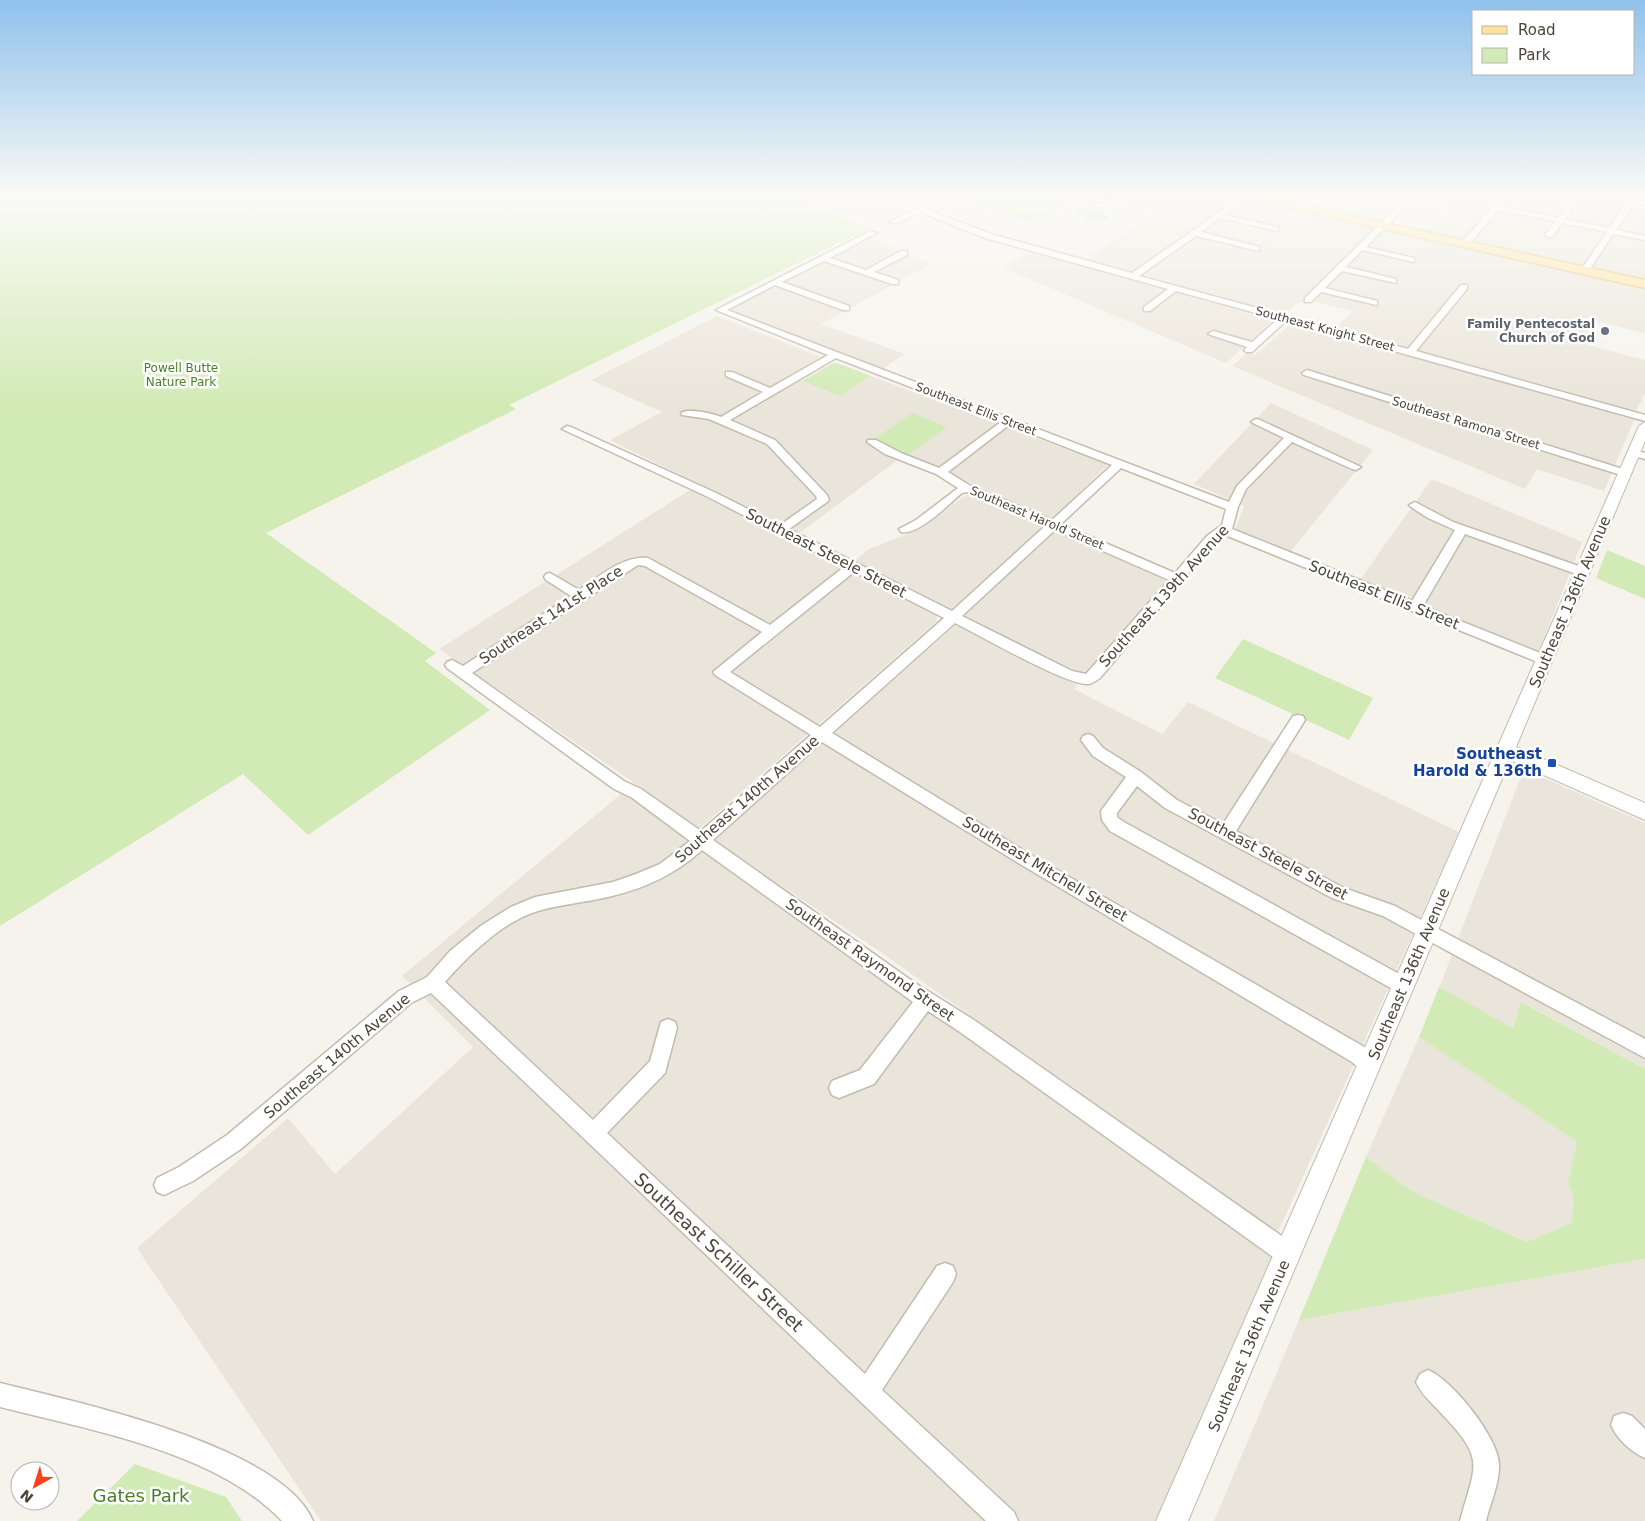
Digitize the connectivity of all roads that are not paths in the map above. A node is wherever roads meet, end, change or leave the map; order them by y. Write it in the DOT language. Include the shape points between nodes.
graph roads {
  1 [pos="806,266"];
  2 [pos="847,266"];
  3 [pos="878,266"];
  4 [pos="1093,266"];
  5 [pos="1148,266"];
  6 [pos="1566,266"];
  7 [pos="1588,266"];
  8 [pos="1341,268"];
  9 [pos="1585,270"];
  10 [pos="866,272"];
  11 [pos="1132,277"];
  12 [pos="1394,281"];
  13 [pos="774,282"];
  14 [pos="895,282"];
  15 [pos="1645,284"];
  16 [pos="1464,287"];
  17 [pos="1173,288"];
  18 [pos="1320,289"];
  19 [pos="1308,300"];
  20 [pos="1374,303"];
  21 [pos="846,308"];
  22 [pos="1147,309"];
  23 [pos="1284,318"];
  24 [pos="1213,334"];
  25 [pos="1410,352"];
  26 [pos="834,355"];
  27 [pos="1307,373"];
  28 [pos="729,374"];
  29 [pos="771,392"];
  30 [pos="686,413"];
  31 [pos="1645,418"];
  32 [pos="723,420"];
  33 [pos="1008,421"];
  34 [pos="1256,422"];
  35 [pos="1645,426"];
  36 [pos="567,429"];
  37 [pos="1290,437"];
  38 [pos="872,442"];
  39 [pos="1639,454"];
  40 [pos="1119,464"];
  41 [pos="1356,467"];
  42 [pos="941,472"];
  43 [pos="1625,473"];
  44 [pos="966,489"];
  45 [pos="1415,505"];
  46 [pos="1232,507"];
  47 [pos="1052,524"];
  48 [pos="1462,528"];
  49 [pos="905,529"];
  50 [pos="780,530"];
  51 [pos="1224,530"];
  52 [pos="852,567"];
  53 [pos="1583,572"];
  54 [pos="550,577"];
  55 [pos="1178,580"];
  56 [pos="580,596"];
  57 [pos="1415,608"];
  58 [pos="952,617"];
  59 [pos="770,631"];
  60 [pos="1545,660"];
  61 [pos="458,669"];
  62 [pos="1084,679"];
  63 [pos="1298,720"];
  64 [pos="820,734"];
  65 [pos="1088,740"];
  66 [pos="1505,750"];
  67 [pos="1136,776"];
  68 [pos="1645,812"];
  69 [pos="1226,833"];
  70 [pos="702,842"];
  71 [pos="1428,932"];
  72 [pos="433,983"];
  73 [pos="1404,986"];
  74 [pos="925,1000"];
  75 [pos="668,1028"];
  76 [pos="1645,1048"];
  77 [pos="1370,1065"];
  78 [pos="839,1088"];
  79 [pos="594,1134"];
  80 [pos="164,1185"];
  81 [pos="1288,1254"];
  82 [pos="945,1274"];
  83 [pos="1428,1382"];
  84 [pos="867,1392"];
  85 [pos="0,1395"];
  86 [pos="1623,1425"];
  87 [pos="1645,1446"];
  88 [pos="300,1521"];
  89 [pos="1005,1521"];
  90 [pos="1172,1521"];
  91 [pos="1473,1521"];
  1 -- 13 [label="street"];
  2 -- 10 [label="street"];
  3 -- 10 [label="street"];
  4 -- 11 [label="street, Southeast Knight Street"];
  5 -- 11 [label="street"];
  6 -- 9 [label="main road"];
  7 -- 9 [label="street"];
  8 -- 12 [label="street"];
  8 -- 18 [label="street"];
  9 -- 15 [label="main road"];
  10 -- 14 [label="street"];
  11 -- 17 [label="street, Southeast Knight Street"];
  13 -- 21 [label="street"];
  13 -- 26 [label="street, Southeast Ellis Street" via="720,310"];
  16 -- 25 [label="street"];
  17 -- 22 [label="street"];
  17 -- 23 [label="street, Southeast Knight Street"];
  18 -- 19 [label="street"];
  18 -- 20 [label="street"];
  23 -- 24 [label="street" via="1252,348"];
  23 -- 25 [label="street, Southeast Knight Street"];
  25 -- 31 [label="street, Southeast Knight Street"];
  26 -- 29 [label="street"];
  26 -- 33 [label="street, Southeast Ellis Street"];
  27 -- 43 [label="street, Southeast Ramona Street"];
  28 -- 29 [label="street"];
  29 -- 32 [label="street"];
  30 -- 32 [label="street"];
  32 -- 50 [label="street" via="776,446 821,494 823,500"];
  33 -- 40 [label="street, Southeast Ellis Street"];
  33 -- 42 [label="street"];
  34 -- 37 [label="street"];
  35 -- 39 [label="street, Southeast 136th Avenue"];
  36 -- 50 [label="street, Southeast Steele Street" via="710,494"];
  37 -- 41 [label="street"];
  37 -- 46 [label="street, Southeast 139th Avenue" via="1241,488"];
  38 -- 42 [label="street, Southeast Harold Street" via="894,456"];
  39 -- 43 [label="street, Southeast 136th Avenue"];
  40 -- 46 [label="street, Southeast Ellis Street"];
  40 -- 47 [label="street, Southeast 140th Avenue"];
  42 -- 44 [label="street, Southeast Harold Street"];
  43 -- 53 [label="street, Southeast 136th Avenue"];
  44 -- 47 [label="street, Southeast Harold Street"];
  44 -- 49 [label="street" via="958,491 920,522"];
  45 -- 48 [label="street" via="1437,519"];
  46 -- 51 [label="street, Southeast 139th Avenue" via="1230,524"];
  47 -- 55 [label="street, Southeast Harold Street"];
  47 -- 58 [label="street, Southeast 140th Avenue"];
  48 -- 53 [label="street"];
  48 -- 57 [label="street"];
  50 -- 52 [label="street, Southeast Steele Street"];
  51 -- 55 [label="street, Southeast 139th Avenue" via="1211,539"];
  51 -- 57 [label="street, Southeast Ellis Street"];
  52 -- 58 [label="street, Southeast Steele Street"];
  52 -- 59 [label="street"];
  53 -- 60 [label="street, Southeast 136th Avenue"];
  54 -- 56 [label="street"];
  55 -- 62 [label="street, Southeast 139th Avenue" via="1094,675"];
  56 -- 59 [label="street, Southeast 141st Place" via="628,564 648,562"];
  56 -- 61 [label="street, Southeast 141st Place"];
  57 -- 60 [label="street, Southeast Ellis Street"];
  58 -- 62 [label="street, Southeast Steele Street" via="1069,675"];
  58 -- 64 [label="street, Southeast 140th Avenue"];
  59 -- 64 [label="street, Southeast Mitchell Street" via="720,672"];
  60 -- 66 [label="street, Southeast 136th Avenue"];
  61 -- 70 [label="street, Southeast Raymond Street"];
  63 -- 69 [label="street"];
  64 -- 70 [label="street, Southeast 140th Avenue"];
  64 -- 77 [label="street, Southeast Mitchell Street" via="1034,865 1350,1050"];
  65 -- 67 [label="street, Southeast Steele Street" via="1105,756"];
  66 -- 68 [label="street"];
  66 -- 71 [label="street, Southeast 136th Avenue"];
  67 -- 69 [label="street, Southeast Steele Street" via="1171,804"];
  67 -- 73 [label="street" via="1109,811 1110,821 1116,826"];
  69 -- 71 [label="street, Southeast Steele Street" via="1338,893 1389,911"];
  70 -- 72 [label="street, Southeast 140th Avenue" via="666,869 640,880 612,889 535,904 517,912 488,930 456,957"];
  70 -- 74 [label="street, Southeast Raymond Street"];
  71 -- 73 [label="street, Southeast 136th Avenue"];
  71 -- 76 [label="street, Southeast Steele Street"];
  72 -- 79 [label="street, Southeast Schiller Street"];
  72 -- 80 [label="street, Southeast 140th Avenue" via="405,997 234,1142"];
  73 -- 77 [label="street, Southeast 136th Avenue"];
  74 -- 78 [label="street" via="867,1077"];
  74 -- 81 [label="street, Southeast Raymond Street" via="967,1026"];
  75 -- 79 [label="street" via="658,1066"];
  77 -- 81 [label="street, Southeast 136th Avenue"];
  79 -- 84 [label="street, Southeast Schiller Street"];
  81 -- 90 [label="street, Southeast 136th Avenue"];
  82 -- 84 [label="street"];
  83 -- 91 [label="street" via="1469,1426 1481,1444 1487,1464"];
  84 -- 89 [label="street, Southeast Schiller Street"];
  85 -- 88 [label="street" via="69,1412 207,1455 250,1477"];
  86 -- 87 [label="street"];
}
